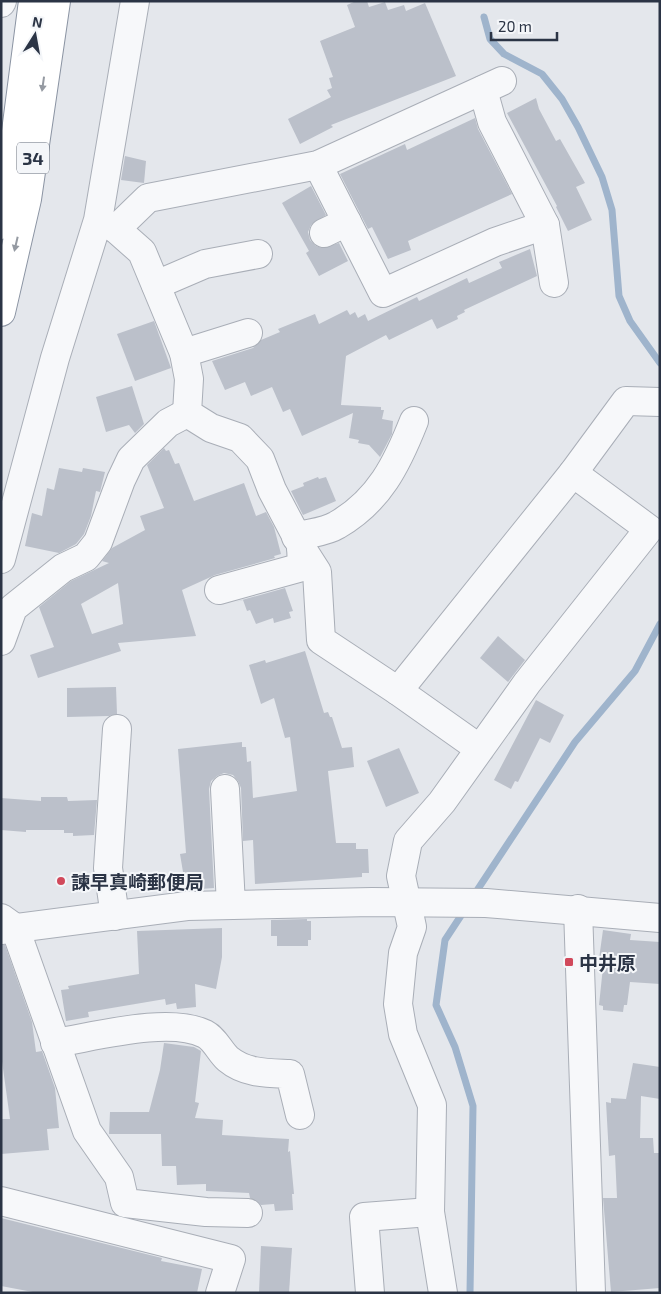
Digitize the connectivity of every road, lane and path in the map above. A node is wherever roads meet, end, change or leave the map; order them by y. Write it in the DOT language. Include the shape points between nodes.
graph roads {
  1 [pos="33,1"];
  2 [pos="56,1"];
  3 [pos="135,1"];
  4 [pos="318,165"];
  5 [pos="107,224"];
  6 [pos="1,225"];
  7 [pos="545,225"];
  8 [pos="245,249"];
  9 [pos="554,283"];
  10 [pos="156,286"];
  11 [pos="1,312"];
  12 [pos="248,333"];
  13 [pos="184,353"];
  14 [pos="659,402"];
  15 [pos="187,413"];
  16 [pos="414,421"];
  17 [pos="573,473"];
  18 [pos="298,541"];
  19 [pos="1,559"];
  20 [pos="220,590"];
  21 [pos="1,641"];
  22 [pos="398,691"];
  23 [pos="117,729"];
  24 [pos="480,749"];
  25 [pos="225,789"];
  26 [pos="406,902"];
  27 [pos="231,905"];
  28 [pos="578,909"];
  29 [pos="116,916"];
  30 [pos="660,918"];
  31 [pos="6,926"];
  32 [pos="55,1043"];
  33 [pos="300,1115"];
  34 [pos="1,1201"];
  35 [pos="430,1212"];
  36 [pos="248,1213"];
  37 [pos="220,1293"];
  38 [pos="370,1293"];
  39 [pos="443,1293"];
  40 [pos="592,1293"];
  1 -- 6 [label="highway, 34"];
  2 -- 11 [label="highway, 34, one-way" via="27,199"];
  3 -- 5 [label="street"];
  4 -- 5 [label="street" via="148,198"];
  4 -- 7 [label="street" via="336,228 383,293 495,242"];
  4 -- 7 [label="street" via="493,86 492,122"];
  5 -- 10 [label="street" via="142,252"];
  5 -- 19 [label="street" via="54,358"];
  7 -- 9 [label="street"];
  8 -- 10 [label="street"];
  10 -- 13 [label="street"];
  12 -- 13 [label="street"];
  13 -- 15 [label="street" via="189,380"];
  14 -- 17 [label="street" via="626,401"];
  15 -- 18 [label="street" via="211,428 240,438 260,460"];
  15 -- 21 [label="street" via="168,423 131,458 98,542 86,557 63,568 13,608"];
  16 -- 18 [label="street" via="399,460 372,499 336,526"];
  17 -- 22 [label="street"];
  17 -- 24 [label="street" via="649,529 527,683"];
  18 -- 20 [label="street" via="302,567"];
  18 -- 22 [label="street" via="317,572 321,640"];
  22 -- 24 [label="street"];
  23 -- 29 [label="street" via="108,868"];
  24 -- 26 [label="street" via="442,802 408,841 401,876"];
  25 -- 27 [label="street"];
  26 -- 27 [label="street"];
  26 -- 28 [label="street"];
  26 -- 35 [label="street" via="412,927 403,953 398,1004 403,1034 432,1105"];
  27 -- 29 [label="street" via="187,906"];
  28 -- 30 [label="street"];
  28 -- 40 [label="street"];
  29 -- 31 [label="street"];
  31 -- 32 [label="street"];
  32 -- 33 [label="street" via="157,1026 191,1030 207,1035 228,1059 243,1068 261,1073 290,1074"];
  32 -- 36 [label="street" via="87,1131 119,1177 125,1202 206,1212"];
  34 -- 37 [label="street" via="231,1259"];
  35 -- 38 [label="street" via="364,1217"];
  35 -- 39 [label="street"];
}
